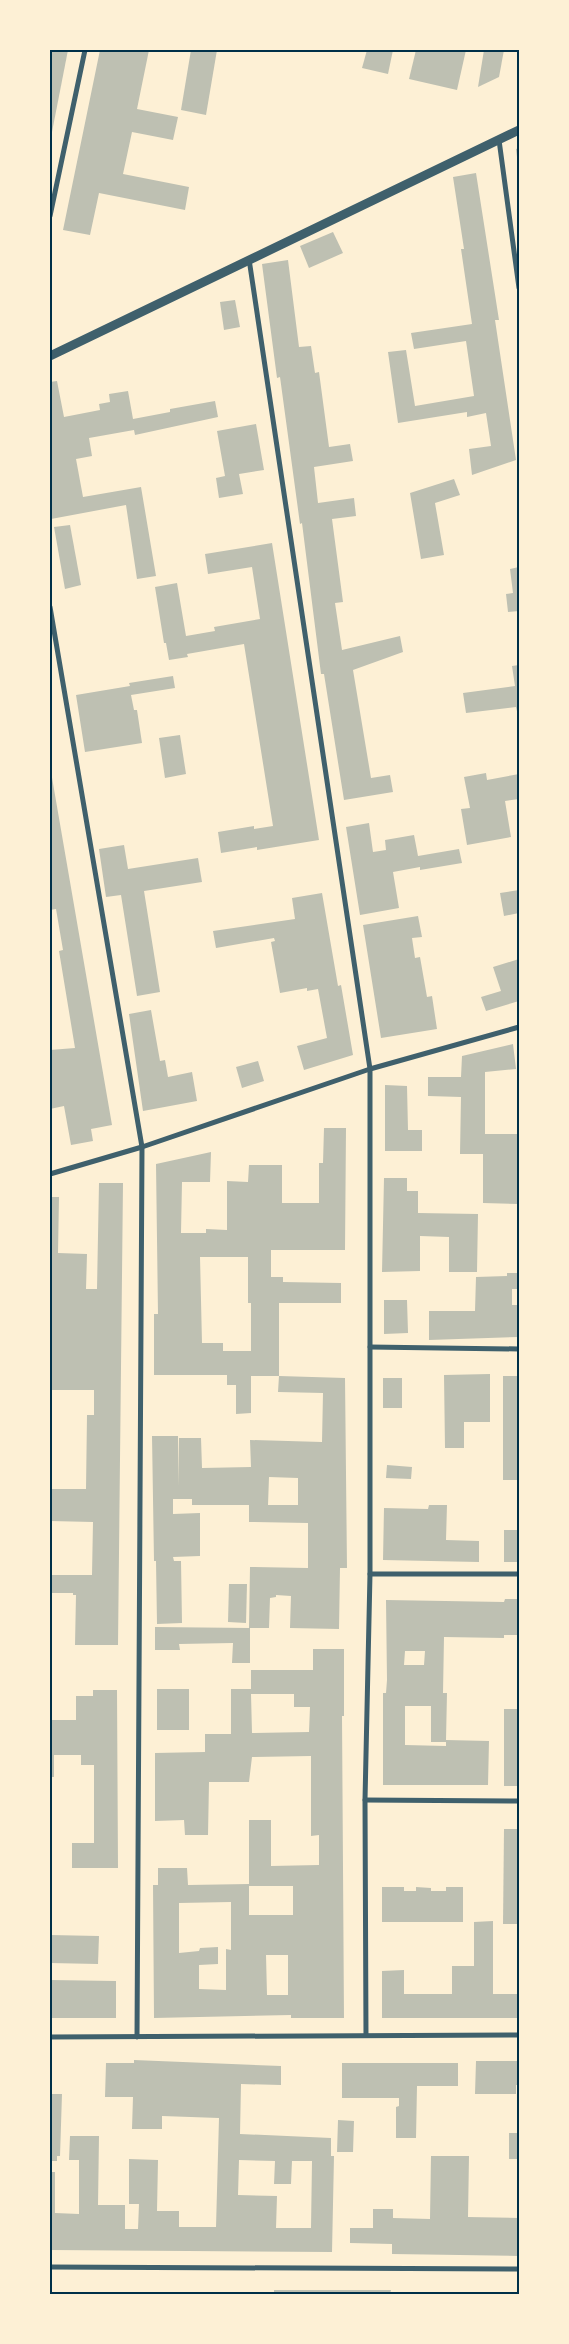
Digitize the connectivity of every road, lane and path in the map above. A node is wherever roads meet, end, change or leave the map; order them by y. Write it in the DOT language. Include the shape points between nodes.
graph roads {
  1 [pos="85,50"];
  2 [pos="519,130"];
  3 [pos="499,140"];
  4 [pos="50,216"];
  5 [pos="249,259"];
  6 [pos="519,288"];
  7 [pos="50,356"];
  8 [pos="50,607"];
  9 [pos="519,1027"];
  10 [pos="370,1070"];
  11 [pos="142,1147"];
  12 [pos="50,1174"];
  13 [pos="370,1347"];
  14 [pos="519,1349"];
  15 [pos="370,1574"];
  16 [pos="519,1574"];
  17 [pos="365,1800"];
  18 [pos="519,1801"];
  19 [pos="366,2034"];
  20 [pos="519,2035"];
  21 [pos="50,2037"];
  22 [pos="137,2037"];
  23 [pos="50,2267"];
  24 [pos="519,2269"];
  1 -- 4 [label="street"];
  2 -- 3 [label="street"];
  3 -- 5 [label="street"];
  3 -- 6 [label="street"];
  5 -- 7 [label="street"];
  5 -- 10 [label="street"];
  8 -- 11 [label="street"];
  9 -- 10 [label="street"];
  10 -- 11 [label="street"];
  10 -- 13 [label="street"];
  11 -- 12 [label="street"];
  11 -- 22 [label="street"];
  13 -- 14 [label="street"];
  13 -- 15 [label="street"];
  15 -- 16 [label="street"];
  15 -- 17 [label="street"];
  17 -- 18 [label="street"];
  17 -- 19 [label="street"];
  19 -- 20 [label="street"];
  19 -- 22 [label="street"];
  21 -- 22 [label="street"];
  23 -- 24 [label="street"];
}
